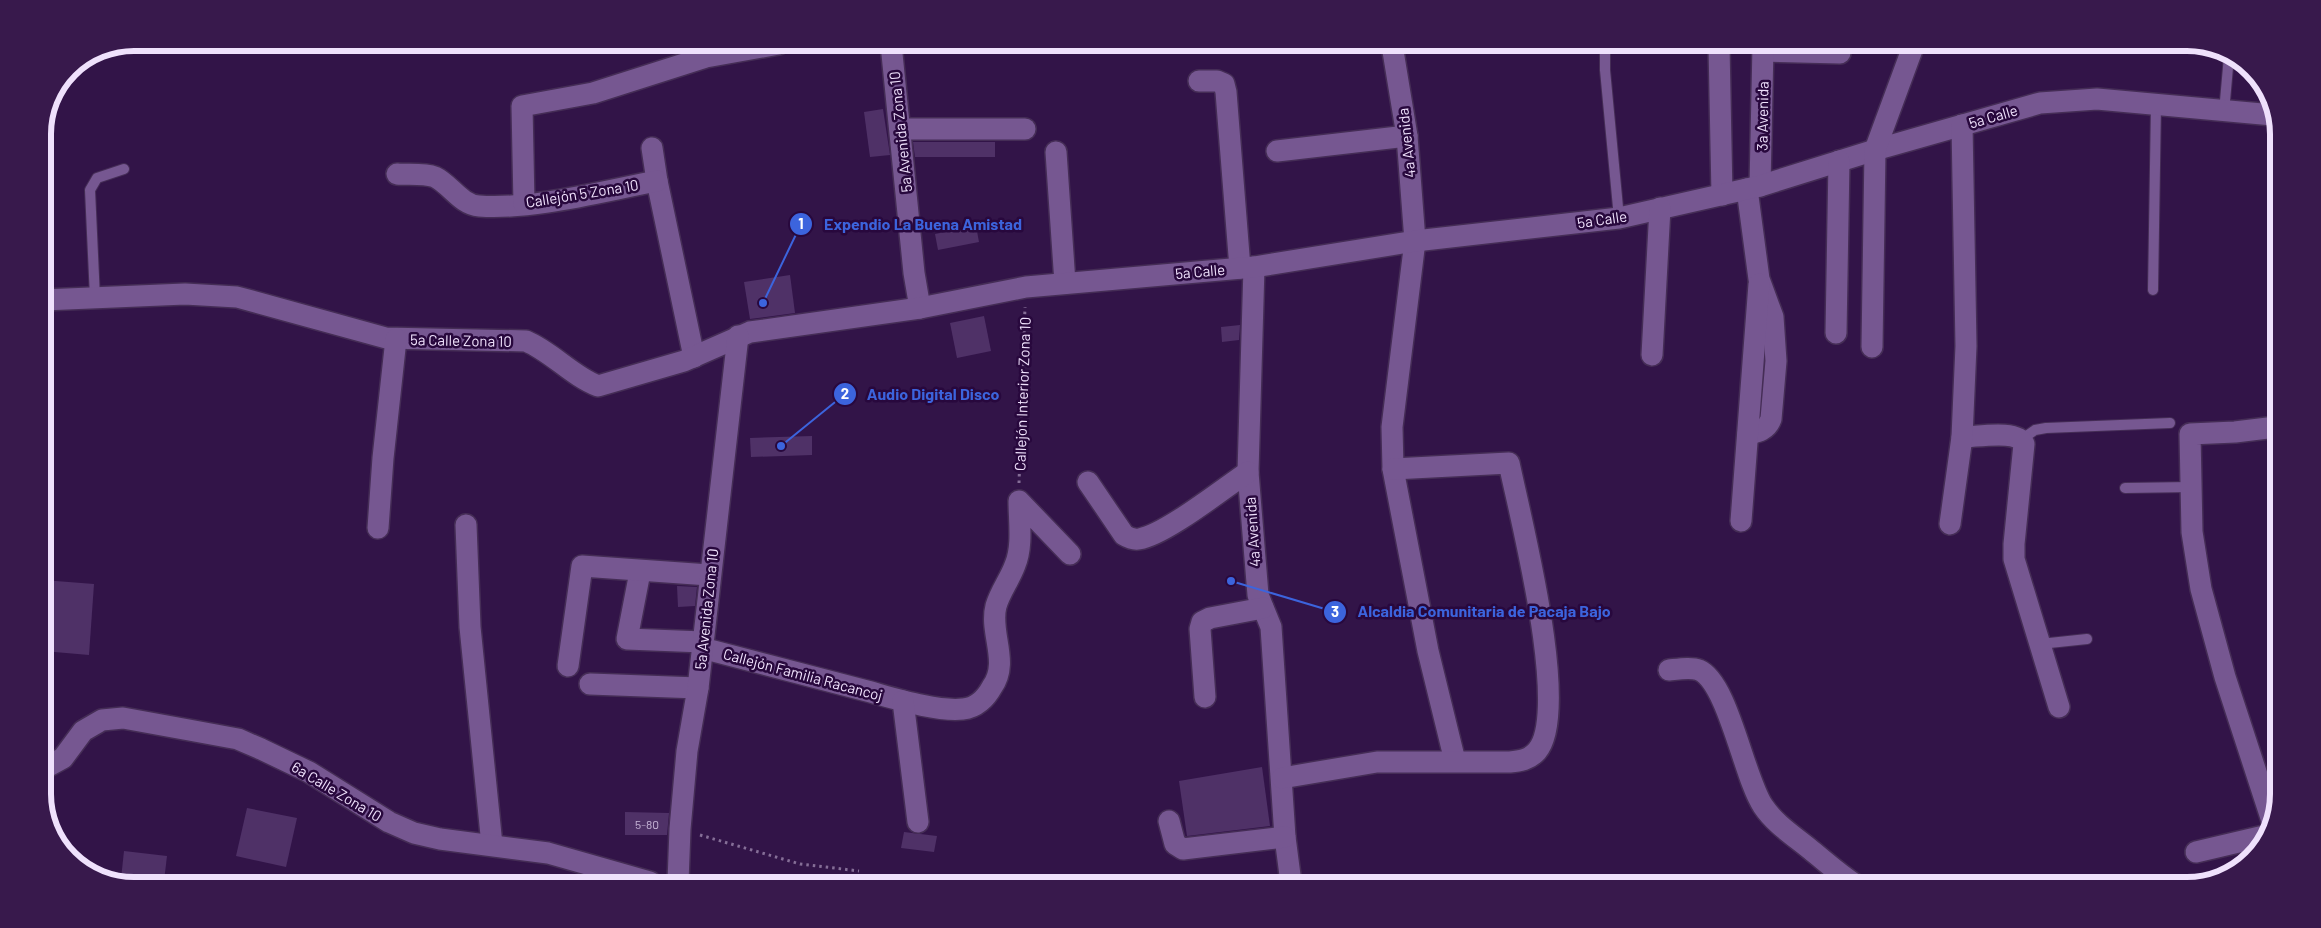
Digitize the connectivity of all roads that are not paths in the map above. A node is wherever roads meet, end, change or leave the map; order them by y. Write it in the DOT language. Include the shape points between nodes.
graph roads {
  1 [pos="740,51"];
  2 [pos="892,51"];
  3 [pos="1393,51"];
  4 [pos="1605,51"];
  5 [pos="1719,51"];
  6 [pos="1763,51"];
  7 [pos="1802,51"];
  8 [pos="1912,51"];
  9 [pos="1840,53"];
  10 [pos="2228,62"];
  11 [pos="1199,81"];
  12 [pos="2156,104"];
  13 [pos="2224,112"];
  14 [pos="2267,115"];
  15 [pos="1962,125"];
  16 [pos="901,129"];
  17 [pos="1025,129"];
  18 [pos="1407,136"];
  19 [pos="652,148"];
  20 [pos="1875,150"];
  21 [pos="1056,152"];
  22 [pos="1277,152"];
  23 [pos="1839,161"];
  24 [pos="124,169"];
  25 [pos="397,174"];
  26 [pos="656,181"];
  27 [pos="1754,187"];
  28 [pos="1722,195"];
  29 [pos="524,204"];
  30 [pos="1660,208"];
  31 [pos="1619,218"];
  32 [pos="1415,241"];
  33 [pos="1247,267"];
  34 [pos="1065,283"];
  35 [pos="2152,290"];
  36 [pos="95,298"];
  37 [pos="51,300"];
  38 [pos="920,308"];
  39 [pos="1836,334"];
  40 [pos="738,336"];
  41 [pos="396,339"];
  42 [pos="1872,347"];
  43 [pos="1652,355"];
  44 [pos="694,356"];
  45 [pos="2170,423"];
  46 [pos="2270,428"];
  47 [pos="1962,437"];
  48 [pos="2022,439"];
  49 [pos="1393,469"];
  50 [pos="1248,472"];
  51 [pos="1088,482"];
  52 [pos="2191,487"];
  53 [pos="2125,488"];
  54 [pos="1741,521"];
  55 [pos="1950,524"];
  56 [pos="466,525"];
  57 [pos="378,528"];
  58 [pos="1070,554"];
  59 [pos="640,572"];
  60 [pos="709,576"];
  61 [pos="1263,608"];
  62 [pos="2087,639"];
  63 [pos="2040,644"];
  64 [pos="702,645"];
  65 [pos="568,666"];
  66 [pos="1669,670"];
  67 [pos="590,684"];
  68 [pos="698,688"];
  69 [pos="1204,698"];
  70 [pos="903,701"];
  71 [pos="2059,707"];
  72 [pos="1455,761"];
  73 [pos="51,765"];
  74 [pos="1282,778"];
  75 [pos="2269,795"];
  76 [pos="1169,821"];
  77 [pos="918,822"];
  78 [pos="1285,837"];
  79 [pos="2257,838"];
  80 [pos="492,845"];
  81 [pos="2196,852"];
  82 [pos="632,877"];
  83 [pos="678,877"];
  84 [pos="1290,877"];
  85 [pos="1845,877"];
  1 -- 29 [label="street" via="706,57 593,93 522,106"];
  2 -- 16 [label="street, 5a Avenida Zona 10"];
  3 -- 18 [label="street, 4a Avenida"];
  4 -- 31 [label="lane"];
  5 -- 28 [label="street"];
  6 -- 27 [label="street, 3a Avenida"];
  7 -- 9 [label="street"];
  8 -- 20 [label="street"];
  10 -- 13 [label="lane"];
  11 -- 33 [label="street, 4a Avenida" via="1224,84"];
  12 -- 13 [label="street, 5a Calle"];
  12 -- 15 [label="street, 5a Calle" via="2067,100 2040,103"];
  12 -- 35 [label="lane"];
  13 -- 14 [label="street, 5a Calle"];
  15 -- 20 [label="street, 5a Calle"];
  15 -- 47 [label="street" via="1966,346"];
  16 -- 17 [label="street"];
  16 -- 38 [label="street, 5a Avenida Zona 10"];
  18 -- 22 [label="street"];
  18 -- 32 [label="street, 4a Avenida"];
  19 -- 26 [label="street"];
  20 -- 23 [label="street, 5a Calle"];
  20 -- 42 [label="street"];
  21 -- 34 [label="street"];
  23 -- 27 [label="street, 5a Calle"];
  23 -- 39 [label="street"];
  24 -- 36 [label="lane" via="97,178 90,190"];
  25 -- 29 [label="street, Callejón 5 Zona 10" via="434,177 470,204 478,206"];
  26 -- 29 [label="street, Callejón 5 Zona 10"];
  26 -- 44 [label="street, Callejón 5 Zona 10"];
  27 -- 28 [label="street, 5a Calle"];
  27 -- 54 [label="street, 3a Avenida" via="1759,278 1774,317 1776,361 1769,426 1748,434"];
  28 -- 30 [label="street, 5a Calle"];
  30 -- 31 [label="street, 5a Calle"];
  30 -- 43 [label="street"];
  31 -- 32 [label="street, 5a Calle"];
  32 -- 33 [label="street, 5a Calle"];
  32 -- 49 [label="street, 4a Avenida" via="1392,427"];
  33 -- 34 [label="street, 5a Calle"];
  33 -- 50 [label="street, 4a Avenida"];
  34 -- 38 [label="street, 5a Calle" via="1026,287"];
  36 -- 37 [label="street, 5a Calle Zona 10"];
  36 -- 41 [label="street, 5a Calle Zona 10" via="185,294 237,298"];
  38 -- 40 [label="street, 5a Calle Zona 10"];
  40 -- 44 [label="street, 5a Calle Zona 10"];
  40 -- 60 [label="street, 5a Avenida Zona 10"];
  41 -- 44 [label="street, 5a Calle Zona 10" via="526,341 542,348 598,386"];
  41 -- 57 [label="street"];
  45 -- 48 [label="lane" via="2046,428 2034,430"];
  46 -- 52 [label="street" via="2190,434"];
  47 -- 48 [label="street" via="2012,435"];
  47 -- 55 [label="street"];
  48 -- 63 [label="street" via="2025,449 2014,559"];
  49 -- 72 [label="street, 4a Avenida" via="1428,651"];
  49 -- 72 [label="street" via="1509,463 1548,659 1547,725 1536,752 1525,760"];
  50 -- 51 [label="street" via="1167,527 1139,539 1124,535"];
  50 -- 61 [label="street, 4a Avenida" via="1254,566"];
  52 -- 53 [label="lane"];
  52 -- 75 [label="street" via="2193,540 2201,589 2225,677"];
  56 -- 80 [label="street" via="470,627"];
  58 -- 70 [label="street" via="1019,501 1016,563 996,605 999,663 993,686 976,705 965,709"];
  59 -- 60 [label="street"];
  59 -- 64 [label="street, Callejón Familia Racancoj" via="628,639"];
  59 -- 65 [label="street" via="582,566"];
  60 -- 64 [label="street, 5a Avenida Zona 10"];
  61 -- 69 [label="street" via="1202,622"];
  61 -- 74 [label="street, 4a Avenida" via="1271,626"];
  62 -- 63 [label="lane"];
  63 -- 71 [label="street"];
  64 -- 68 [label="street, 5a Avenida Zona 10"];
  64 -- 70 [label="street, Callejón Familia Racancoj"];
  66 -- 85 [label="street" via="1698,670 1710,678 1724,702 1752,787 1764,808"];
  67 -- 68 [label="street"];
  68 -- 83 [label="street, 5a Avenida Zona 10" via="687,751"];
  70 -- 77 [label="street"];
  72 -- 74 [label="street" via="1377,762"];
  73 -- 80 [label="street, 6a Calle Zona 10" via="63,758 83,731 102,720 132,720 238,739 309,772 389,822 414,833"];
  74 -- 78 [label="street, 4a Avenida"];
  76 -- 78 [label="street" via="1175,844 1183,849"];
  78 -- 84 [label="street, 4a Avenida"];
  79 -- 81 [label="street"];
  80 -- 82 [label="street, 6a Calle Zona 10" via="548,853"];
}
